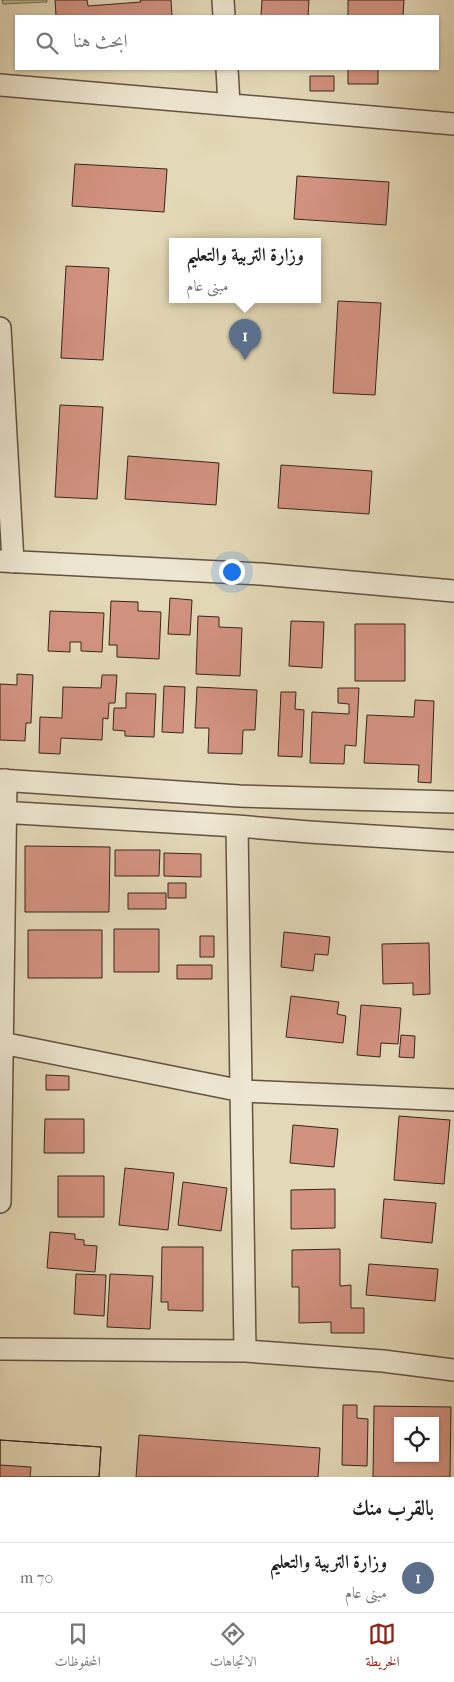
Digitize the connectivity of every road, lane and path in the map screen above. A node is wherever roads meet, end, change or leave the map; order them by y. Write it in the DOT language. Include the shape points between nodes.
graph roads {
  1 [pos="223,0"];
  2 [pos="224,15"];
  3 [pos="227,70"];
  4 [pos="0,85"];
  5 [pos="229,104"];
  6 [pos="454,124"];
  7 [pos="0,328"];
  8 [pos="6,561"];
  9 [pos="454,590"];
  10 [pos="3,780"];
  11 [pos="454,802"];
  12 [pos="3,812"];
  13 [pos="237,826"];
  14 [pos="454,840"];
  15 [pos="2,1043"];
  16 [pos="242,1091"];
  17 [pos="454,1100"];
  18 [pos="0,1202"];
  19 [pos="0,1349"];
  20 [pos="245,1351"];
  21 [pos="454,1370"];
  1 -- 2 [label="street"];
  3 -- 5 [label="street"];
  4 -- 5 [label="street"];
  5 -- 6 [label="street"];
  7 -- 8 [label="street"];
  8 -- 9 [label="street" via="261,574"];
  10 -- 11 [label="street" via="239,796"];
  10 -- 12 [label="street"];
  12 -- 13 [label="street"];
  12 -- 15 [label="street"];
  13 -- 14 [label="street"];
  13 -- 16 [label="street"];
  15 -- 16 [label="street"];
  15 -- 18 [label="street"];
  16 -- 17 [label="street"];
  16 -- 20 [label="street"];
  19 -- 20 [label="street"];
  20 -- 21 [label="street" via="383,1361"];
}
